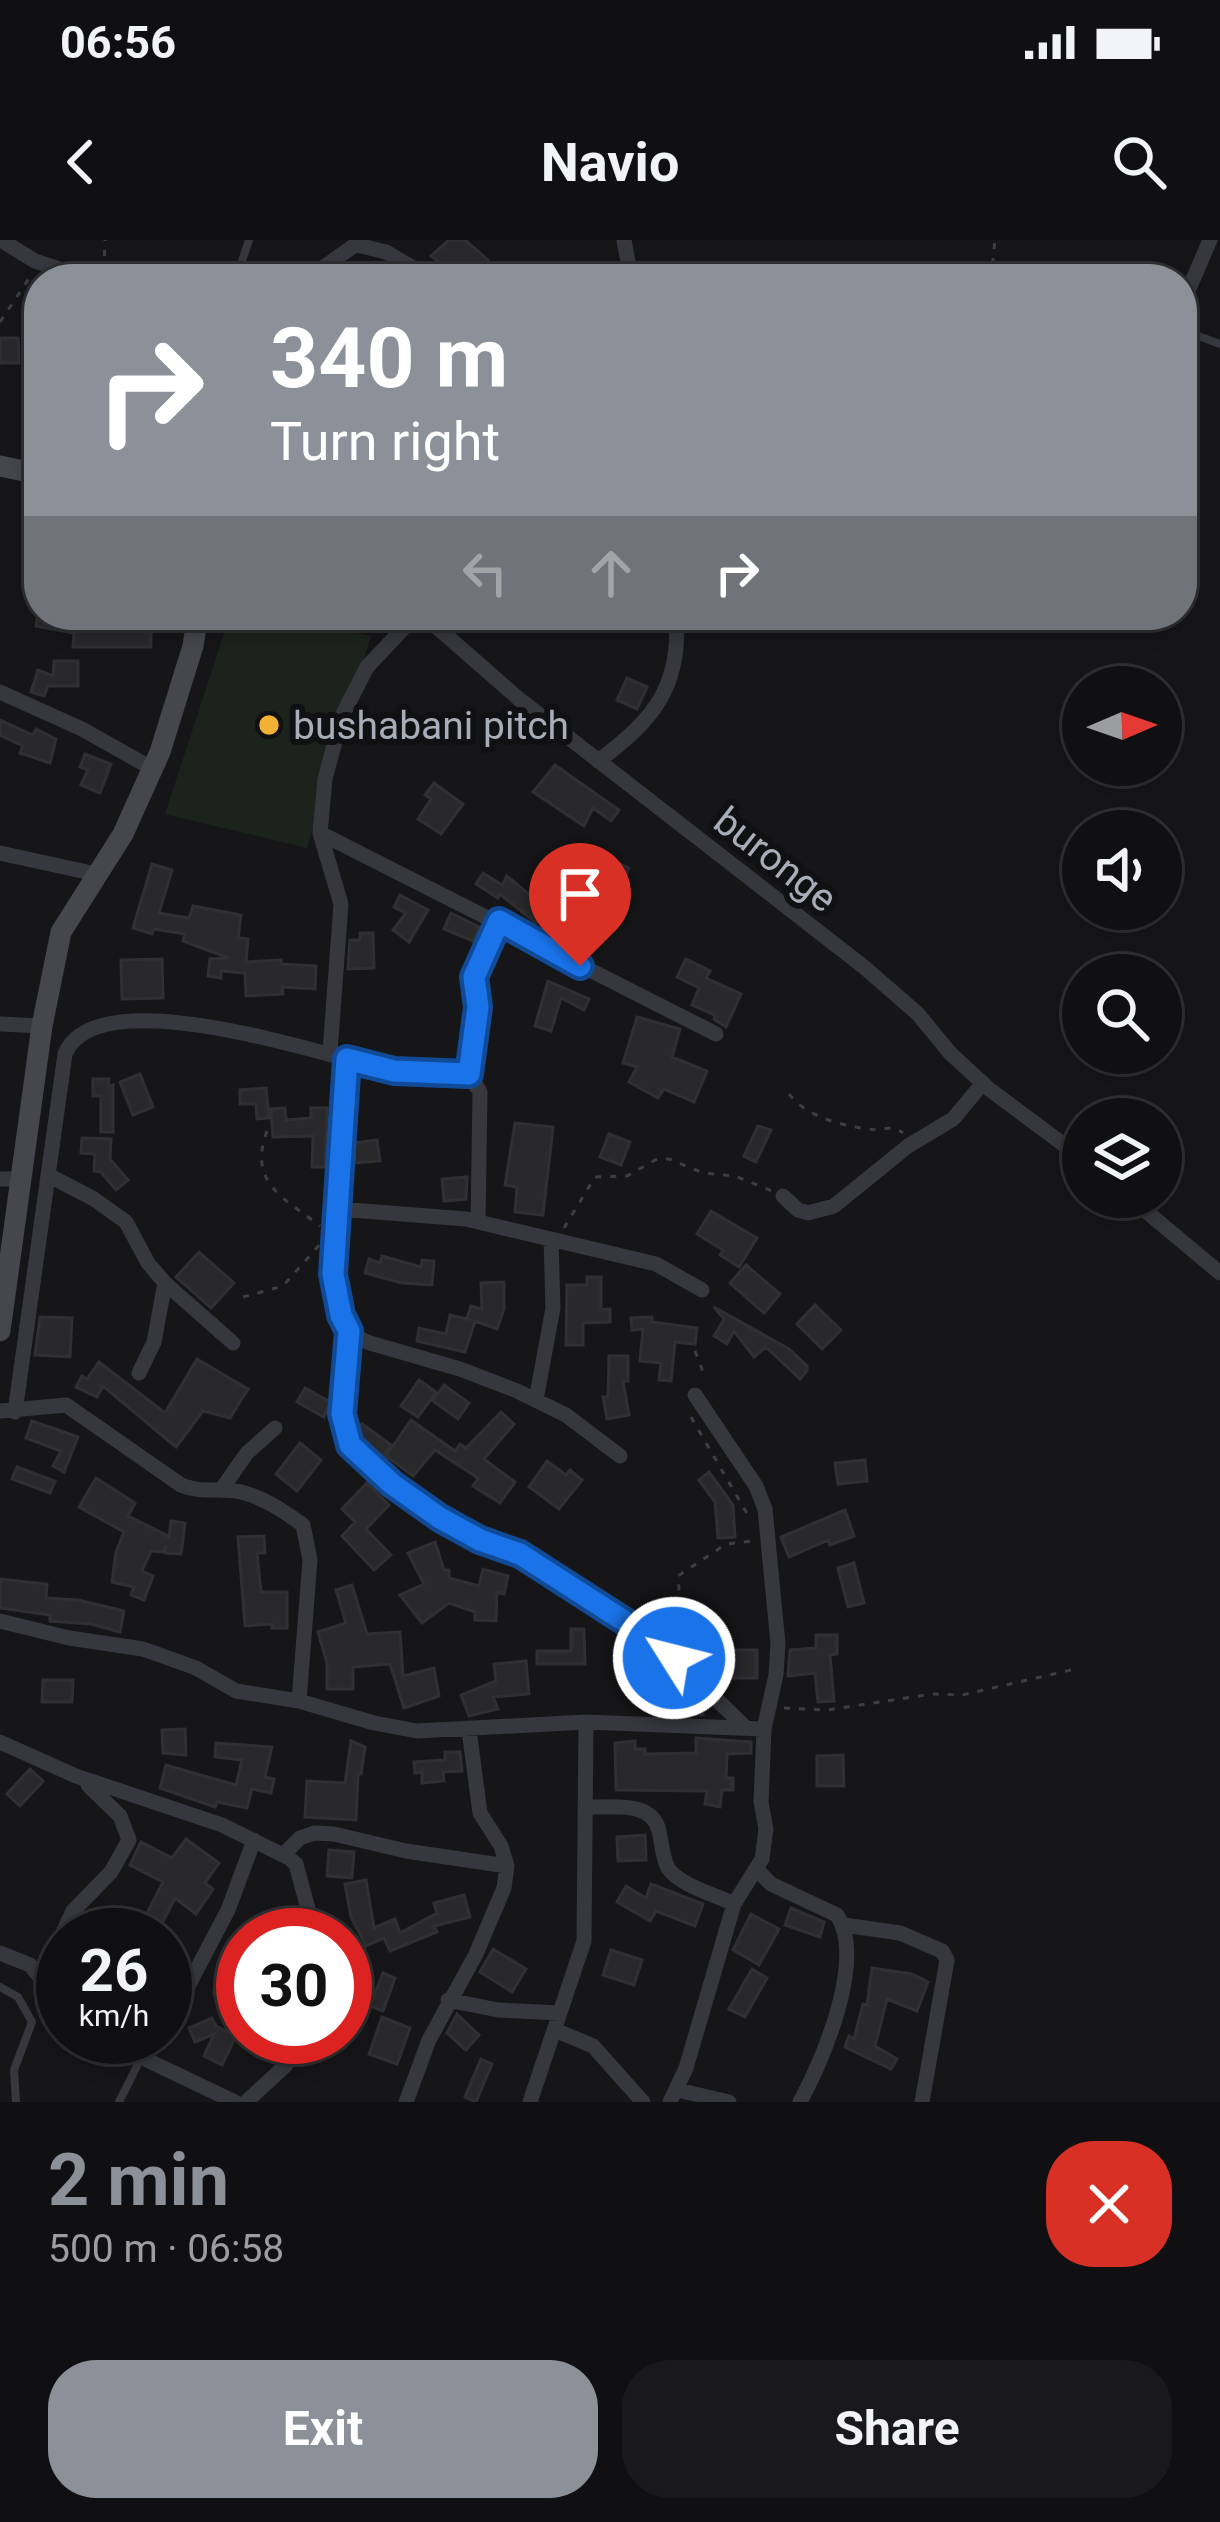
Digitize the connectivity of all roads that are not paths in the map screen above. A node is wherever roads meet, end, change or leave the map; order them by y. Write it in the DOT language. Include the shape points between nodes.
graph roads {
  1 [pos="1,240"];
  2 [pos="1210,240"];
  3 [pos="359,243"];
  4 [pos="45,264"];
  5 [pos="329,264"];
  6 [pos="406,264"];
  7 [pos="1197,270"];
  8 [pos="194,630"];
  9 [pos="411,630"];
  10 [pos="442,630"];
  11 [pos="677,630"];
  12 [pos="0,692"];
  13 [pos="598,761"];
  14 [pos="153,769"];
  15 [pos="320,833"];
  16 [pos="0,853"];
  17 [pos="96,874"];
  18 [pos="499,921"];
  19 [pos="0,1024"];
  20 [pos="42,1026"];
  21 [pos="716,1034"];
  22 [pos="330,1052"];
  23 [pos="347,1059"];
  24 [pos="469,1074"];
  25 [pos="983,1084"];
  26 [pos="1062,1144"];
  27 [pos="48,1175"];
  28 [pos="10,1179"];
  29 [pos="783,1196"];
  30 [pos="338,1209"];
  31 [pos="1154,1218"];
  32 [pos="478,1222"];
  33 [pos="555,1240"];
  34 [pos="38,1256"];
  35 [pos="10,1258"];
  36 [pos="1220,1273"];
  37 [pos="165,1282"];
  38 [pos="702,1290"];
  39 [pos="0,1331"];
  40 [pos="349,1331"];
  41 [pos="233,1343"];
  42 [pos="139,1373"];
  43 [pos="695,1395"];
  44 [pos="536,1400"];
  45 [pos="8,1411"];
  46 [pos="275,1427"];
  47 [pos="620,1456"];
  48 [pos="221,1490"];
  49 [pos="0,1621"];
  50 [pos="299,1701"];
  51 [pos="586,1722"];
  52 [pos="746,1728"];
  53 [pos="764,1729"];
  54 [pos="470,1730"];
  55 [pos="0,1742"];
  56 [pos="76,1776"];
  57 [pos="586,1807"];
  58 [pos="254,1840"];
  59 [pos="284,1855"];
  60 [pos="507,1866"];
  61 [pos="757,1870"];
  62 [pos="734,1904"];
  63 [pos="76,1908"];
  64 [pos="308,1908"];
  65 [pos="844,1925"];
  66 [pos="0,1953"];
  67 [pos="36,1971"];
  68 [pos="192,1979"];
  69 [pos="0,1987"];
  70 [pos="448,2000"];
  71 [pos="557,2021"];
  72 [pos="141,2064"];
  73 [pos="157,2064"];
  74 [pos="286,2064"];
  75 [pos="674,2096"];
  76 [pos="16,2102"];
  77 [pos="119,2102"];
  78 [pos="235,2102"];
  79 [pos="246,2102"];
  80 [pos="406,2102"];
  81 [pos="530,2102"];
  82 [pos="643,2102"];
  83 [pos="729,2102"];
  84 [pos="800,2102"];
  85 [pos="922,2102"];
  1 -- 4 [label="street"];
  2 -- 7 [label="street"];
  3 -- 5 [label="street"];
  3 -- 6 [label="street"];
  8 -- 14 [label="street"];
  9 -- 15 [label="street" via="367,667 342,716"];
  10 -- 13 [label="street, buronge"];
  11 -- 13 [label="street" via="671,678 657,708"];
  12 -- 14 [label="street"];
  13 -- 25 [label="street, buronge" via="878,979"];
  14 -- 17 [label="street"];
  15 -- 18 [label="street"];
  15 -- 22 [label="street" via="341,904"];
  16 -- 17 [label="street"];
  17 -- 20 [label="street" via="61,932"];
  18 -- 21 [label="street"];
  18 -- 24 [label="street" via="474,977"];
  19 -- 20 [label="street"];
  20 -- 28 [label="street"];
  22 -- 23 [label="street"];
  22 -- 27 [label="street" via="211,1028 131,1023 87,1031 70,1040 65,1054"];
  23 -- 24 [label="street" via="394,1071"];
  23 -- 30 [label="street"];
  24 -- 32 [label="street" via="480,1092"];
  25 -- 26 [label="street, buronge"];
  25 -- 29 [label="street" via="953,1119 834,1206 808,1213"];
  27 -- 34 [label="street"];
  27 -- 37 [label="street" via="126,1222"];
  28 -- 35 [label="street"];
  30 -- 32 [label="street"];
  30 -- 40 [label="street" via="333,1274"];
  31 -- 36 [label="street"];
  32 -- 33 [label="street"];
  33 -- 38 [label="street" via="656,1264"];
  33 -- 44 [label="street" via="553,1308"];
  34 -- 35 [label="street"];
  34 -- 45 [label="street"];
  35 -- 39 [label="street"];
  37 -- 41 [label="street"];
  37 -- 42 [label="street"];
  40 -- 44 [label="street"];
  40 -- 52 [label="street" via="342,1414 359,1456 440,1518 520,1554 655,1643"];
  43 -- 53 [label="street" via="765,1509 778,1644"];
  44 -- 47 [label="street"];
  45 -- 48 [label="street" via="66,1405 181,1485"];
  46 -- 48 [label="street"];
  48 -- 50 [label="street" via="254,1496 303,1525 310,1560"];
  49 -- 50 [label="street" via="143,1649 236,1691"];
  50 -- 54 [label="street" via="395,1727"];
  51 -- 52 [label="street"];
  51 -- 54 [label="street"];
  51 -- 57 [label="street"];
  52 -- 53 [label="street"];
  53 -- 61 [label="street" via="766,1829"];
  54 -- 60 [label="street" via="480,1813"];
  55 -- 56 [label="street"];
  56 -- 58 [label="street"];
  56 -- 63 [label="street" via="120,1816 129,1840"];
  57 -- 62 [label="street" via="651,1814 672,1874"];
  57 -- 71 [label="street" via="584,1941"];
  58 -- 59 [label="street"];
  58 -- 68 [label="street"];
  59 -- 60 [label="street" via="314,1833"];
  59 -- 64 [label="street" via="296,1864"];
  60 -- 70 [label="street" via="498,1906"];
  61 -- 62 [label="street"];
  61 -- 65 [label="street"];
  62 -- 75 [label="street"];
  65 -- 84 [label="street" via="846,1958 830,2037"];
  65 -- 85 [label="street" via="900,1934 947,1960"];
  66 -- 67 [label="street"];
  69 -- 76 [label="lane" via="17,1996 32,2022 14,2070"];
  70 -- 71 [label="street"];
  70 -- 80 [label="street"];
  71 -- 81 [label="street"];
  71 -- 82 [label="street" via="607,2057"];
  72 -- 77 [label="lane"];
  73 -- 78 [label="street"];
  74 -- 79 [label="street"];
  75 -- 83 [label="street"];
}
